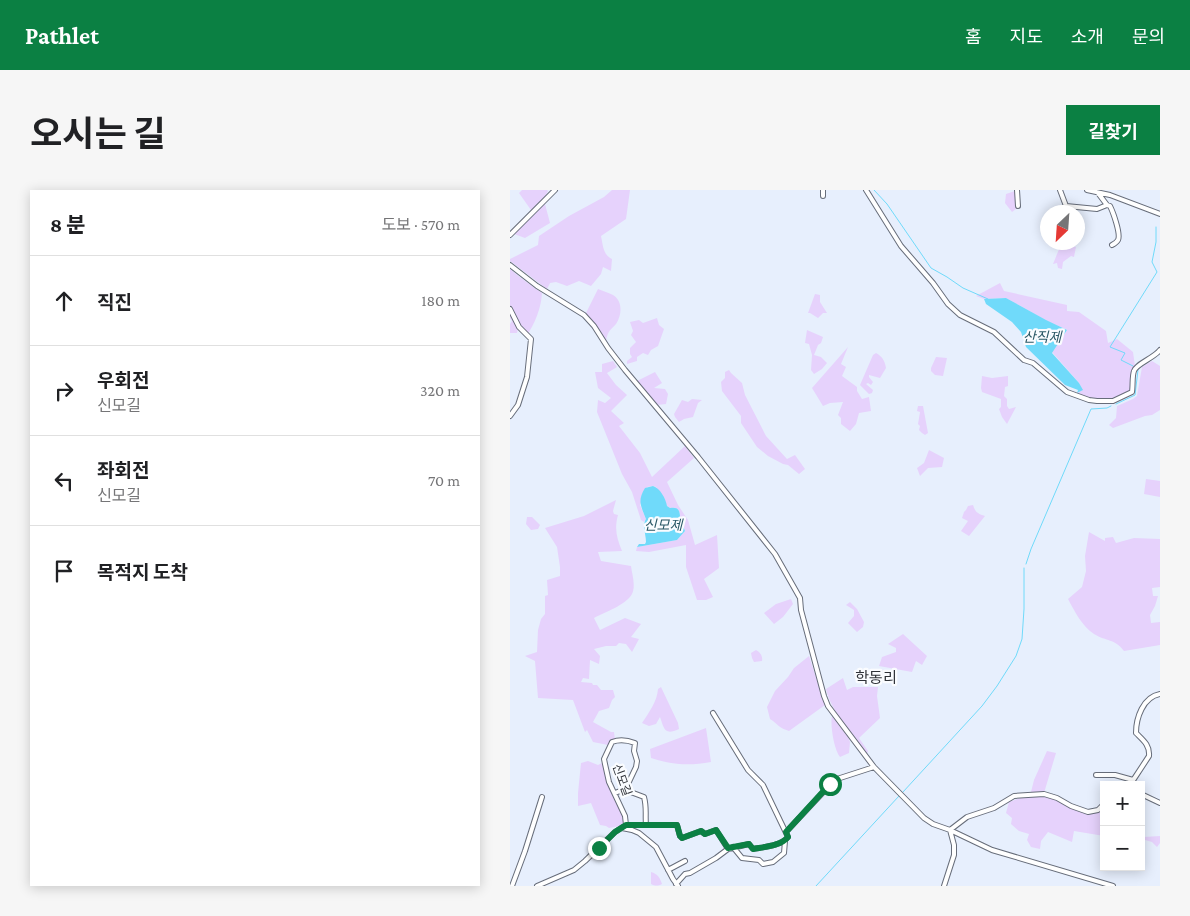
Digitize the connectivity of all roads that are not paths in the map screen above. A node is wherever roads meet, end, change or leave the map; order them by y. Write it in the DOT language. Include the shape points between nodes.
graph roads {
  1 [pos="555,190"];
  2 [pos="822,190"];
  3 [pos="866,190"];
  4 [pos="1017,190"];
  5 [pos="1060,190"];
  6 [pos="1087,190"];
  7 [pos="1098,193"];
  8 [pos="823,196"];
  9 [pos="1066,205"];
  10 [pos="1107,205"];
  11 [pos="1018,206"];
  12 [pos="1085,207"];
  13 [pos="1160,214"];
  14 [pos="510,236"];
  15 [pos="1112,246"];
  16 [pos="510,264"];
  17 [pos="510,309"];
  18 [pos="1160,350"];
  19 [pos="510,416"];
  20 [pos="1160,694"];
  21 [pos="713,713"];
  22 [pos="874,767"];
  23 [pos="1096,775"];
  24 [pos="1134,780"];
  25 [pos="628,791"];
  26 [pos="614,793"];
  27 [pos="1145,796"];
  28 [pos="542,797"];
  29 [pos="1160,803"];
  30 [pos="1100,808"];
  31 [pos="646,825"];
  32 [pos="624,827"];
  33 [pos="950,830"];
  34 [pos="786,832"];
  35 [pos="787,839"];
  36 [pos="733,847"];
  37 [pos="728,848"];
  38 [pos="685,861"];
  39 [pos="668,870"];
  40 [pos="677,885"];
  41 [pos="512,886"];
  42 [pos="537,886"];
  43 [pos="944,886"];
  44 [pos="1113,886"];
  1 -- 14 [label="street"];
  2 -- 8 [label="street"];
  3 -- 18 [label="street" via="900,246 948,304 960,315 994,332 1024,360 1067,392 1097,401 1123,397 1132,392 1133,372 1137,366"];
  4 -- 11 [label="street"];
  5 -- 9 [label="street"];
  6 -- 7 [label="street"];
  7 -- 10 [label="street"];
  7 -- 13 [label="street"];
  10 -- 12 [label="street"];
  10 -- 15 [label="street" via="1119,237"];
  16 -- 22 [label="street" via="537,286 584,315 776,554 800,598 828,706"];
  17 -- 19 [label="street" via="519,327 531,339 527,377 518,405"];
  20 -- 24 [label="street" via="1149,701 1139,714 1136,733 1147,743 1150,752"];
  21 -- 34 [label="street" via="748,770 763,785"];
  22 -- 33 [label="street" via="924,818"];
  22 -- 34 [label="street" via="830,784"];
  23 -- 24 [label="street"];
  25 -- 26 [label="street"];
  25 -- 26 [label="street, 신모길" via="637,761 635,744 617,740 612,742 604,759"];
  25 -- 31 [label="street, 신모길" via="644,797"];
  26 -- 32 [label="street, 신모길" via="625,816"];
  27 -- 29 [label="street"];
  28 -- 41 [label="street"];
  30 -- 33 [label="street" via="1088,812 1044,794 1014,796 994,808 967,817"];
  31 -- 32 [label="street"];
  31 -- 37 [label="street" via="677,825 682,838 716,830"];
  32 -- 39 [label="street" via="656,847"];
  32 -- 42 [label="street" via="574,870"];
  33 -- 43 [label="street" via="954,855"];
  33 -- 44 [label="street" via="992,850"];
  34 -- 35 [label="street"];
  35 -- 36 [label="street" via="753,849 749,844"];
  35 -- 36 [label="street" via="784,853 773,862 763,864 760,860 742,858"];
  36 -- 37 [label="street"];
  37 -- 40 [label="street" via="685,874"];
  38 -- 39 [label="street"];
  39 -- 40 [label="street"];
}
